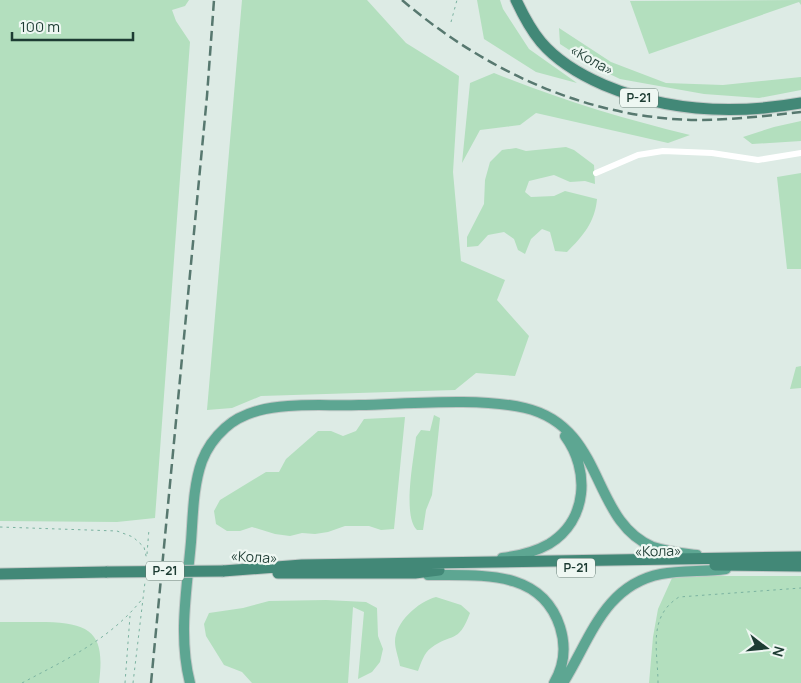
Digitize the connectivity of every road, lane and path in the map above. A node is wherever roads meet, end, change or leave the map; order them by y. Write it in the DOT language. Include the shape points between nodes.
graph roads {
  1 [pos="457,0"];
  2 [pos="516,0"];
  3 [pos="450,22"];
  4 [pos="801,104"];
  5 [pos="801,153"];
  6 [pos="596,173"];
  7 [pos="543,415"];
  8 [pos="149,529"];
  9 [pos="147,554"];
  10 [pos="801,557"];
  11 [pos="467,562"];
  12 [pos="736,562"];
  13 [pos="801,566"];
  14 [pos="223,571"];
  15 [pos="415,573"];
  16 [pos="0,574"];
  17 [pos="801,588"];
  18 [pos="144,598"];
  19 [pos="130,615"];
  20 [pos="22,683"];
  21 [pos="125,683"];
  22 [pos="190,683"];
  23 [pos="554,683"];
  24 [pos="563,683"];
  25 [pos="658,683"];
  1 -- 3 [label="path"];
  2 -- 4 [label="highway, «Кола» / Р-21" via="526,22 557,58 593,80 639,98 679,107 715,110"];
  5 -- 6 [label="street" via="758,160 712,153 663,151 638,155"];
  7 -- 11 [label="main road" via="565,436 577,458 583,484 574,518 559,537 539,549"];
  7 -- 12 [label="main road" via="563,426 576,440 620,520 640,540 665,550"];
  7 -- 22 [label="main road" via="525,408 487,404 324,406 266,409 233,422 208,448 195,493 183,645"];
  8 -- 9 [label="path"];
  10 -- 12 [label="highway, «Кола» / Р-21"];
  11 -- 12 [label="highway, «Кола» / Р-21"];
  11 -- 14 [label="highway, «Кола» / Р-21" via="302,565"];
  12 -- 13 [label="highway, «Кола» / Р-21"];
  12 -- 15 [label="highway, «Кола» / Р-21" via="718,565 428,570"];
  12 -- 24 [label="main road" via="650,576 628,587 599,616"];
  14 -- 15 [label="highway, «Кола» / Р-21"];
  14 -- 16 [label="highway, Р-21, bridge"];
  15 -- 23 [label="main road" via="501,578 523,584 540,595 556,616 564,642 560,670"];
  17 -- 25 [label="path" via="679,598 667,605 660,616 657,637"];
  18 -- 19 [label="path"];
  19 -- 20 [label="path" via="97,643"];
  19 -- 21 [label="path"];
}
